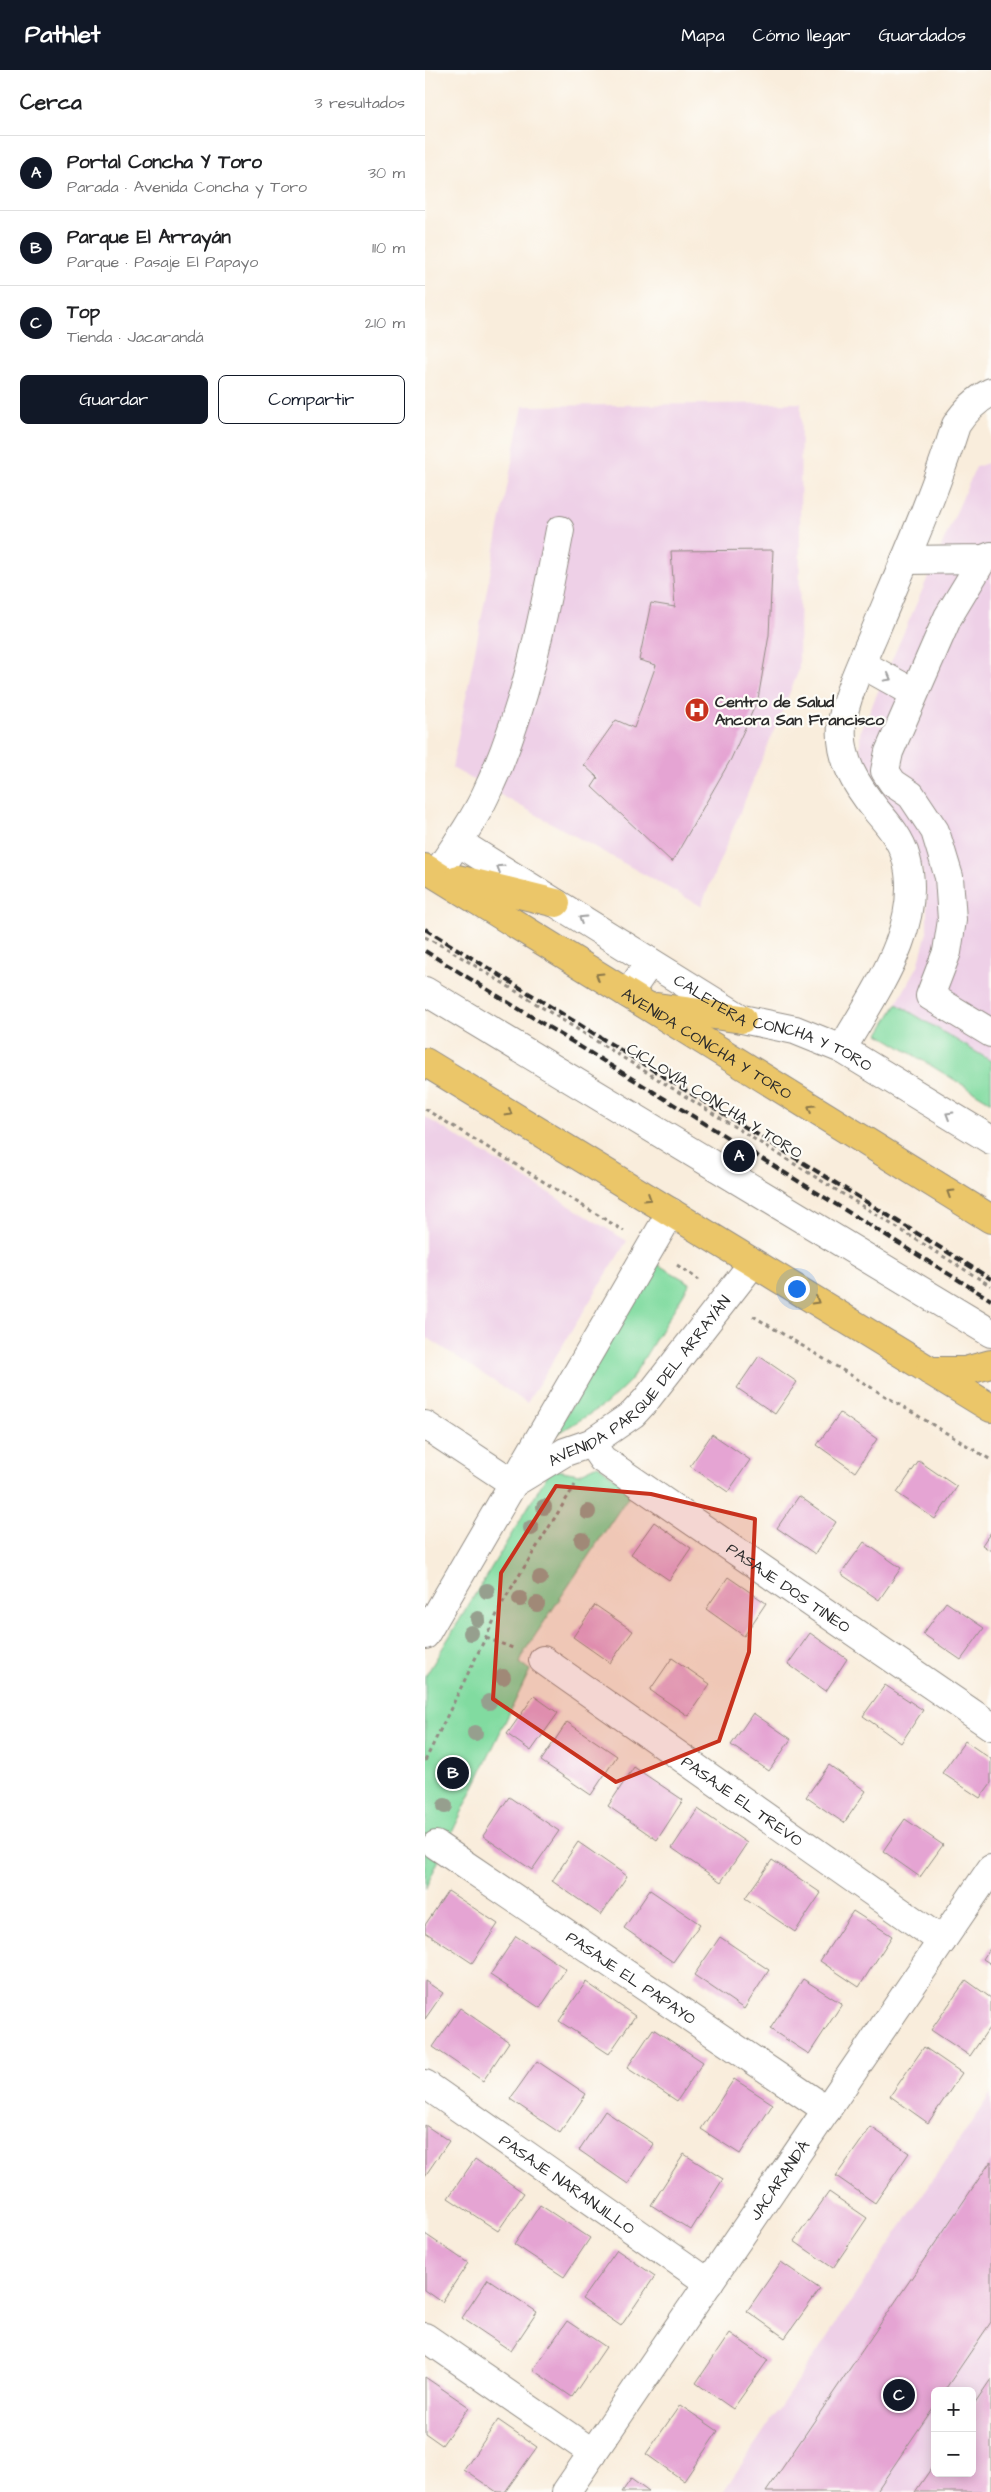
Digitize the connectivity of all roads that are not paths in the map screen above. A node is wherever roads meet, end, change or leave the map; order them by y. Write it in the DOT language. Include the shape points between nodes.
graph roads {
  1 [pos="991,392"];
  2 [pos="560,530"];
  3 [pos="987,557"];
  4 [pos="905,560"];
  5 [pos="862,664"];
  6 [pos="914,693"];
  7 [pos="458,842"];
  8 [pos="430,871"];
  9 [pos="556,903"];
  10 [pos="650,962"];
  11 [pos="425,991"];
  12 [pos="636,999"];
  13 [pos="742,1019"];
  14 [pos="991,1033"];
  15 [pos="842,1049"];
  16 [pos="425,1062"];
  17 [pos="991,1140"];
  18 [pos="671,1212"];
  19 [pos="991,1219"];
  20 [pos="753,1263"];
  21 [pos="991,1333"];
  22 [pos="991,1364"];
  23 [pos="930,1371"];
  24 [pos="991,1408"];
  25 [pos="425,1425"];
  26 [pos="591,1443"];
  27 [pos="513,1483"];
  28 [pos="425,1635"];
  29 [pos="543,1660"];
  30 [pos="991,1726"];
  31 [pos="436,1845"];
  32 [pos="991,1869"];
  33 [pos="942,1941"];
  34 [pos="425,2084"];
  35 [pos="827,2110"];
  36 [pos="709,2283"];
  37 [pos="425,2337"];
  38 [pos="593,2454"];
  39 [pos="567,2492"];
  1 -- 4 [label="street" via="969,408 956,426"];
  2 -- 7 [label="street" via="546,605 513,721 485,795"];
  3 -- 4 [label="street"];
  3 -- 6 [label="street" via="948,617"];
  4 -- 5 [label="street"];
  5 -- 6 [label="street, one-way"];
  5 -- 15 [label="street" via="842,722 843,751 852,776 898,839 906,856 911,900 898,945"];
  6 -- 14 [label="street" via="889,752 885,771 893,783 911,795 935,830 949,877 952,920 947,952 930,996"];
  7 -- 8 [label="street"];
  9 -- 7 [label="street, CALETERA CONCHA Y TORO, one-way"];
  8 -- 9 [label="main road"];
  12 -- 8 [label="main road, AVENIDA CONCHA Y TORO, one-way"];
  10 -- 9 [label="street, CALETERA CONCHA Y TORO, one-way"];
  10 -- 12 [label="street"];
  10 -- 13 [label="street, CALETERA CONCHA Y TORO"];
  11 -- 21 [label="street"];
  12 -- 13 [label="main road"];
  19 -- 12 [label="main road, AVENIDA CONCHA Y TORO, one-way"];
  13 -- 15 [label="street, CALETERA CONCHA Y TORO" via="795,1030"];
  17 -- 15 [label="street, CALETERA CONCHA Y TORO, one-way"];
  16 -- 18 [label="main road, one-way"];
  18 -- 20 [label="main road"];
  18 -- 27 [label="street, AVENIDA PARQUE DEL ARRAYÁN"];
  20 -- 23 [label="main road, one-way"];
  20 -- 26 [label="street, AVENIDA PARQUE DEL ARRAYÁN" via="646,1400 633,1414"];
  22 -- 23 [label="main road" via="965,1371"];
  23 -- 24 [label="main road"];
  25 -- 27 [label="street"];
  26 -- 27 [label="street, AVENIDA PARQUE DEL ARRAYÁN" via="553,1458"];
  26 -- 30 [label="street, PASAJE DOS TINEO" via="602,1459"];
  27 -- 28 [label="street, AVENIDA PARQUE DEL ARRAYÁN"];
  29 -- 33 [label="street, PASAJE EL TREVO"];
  31 -- 35 [label="street, PASAJE EL PAPAYO"];
  32 -- 33 [label="street, JACARANDÁ"];
  33 -- 35 [label="street, JACARANDÁ"];
  34 -- 36 [label="street, PASAJE NARANJILLO"];
  35 -- 36 [label="street, JACARANDÁ"];
  36 -- 38 [label="street, JACARANDÁ"];
  37 -- 38 [label="street"];
  38 -- 39 [label="street, JACARANDÁ"];
}
